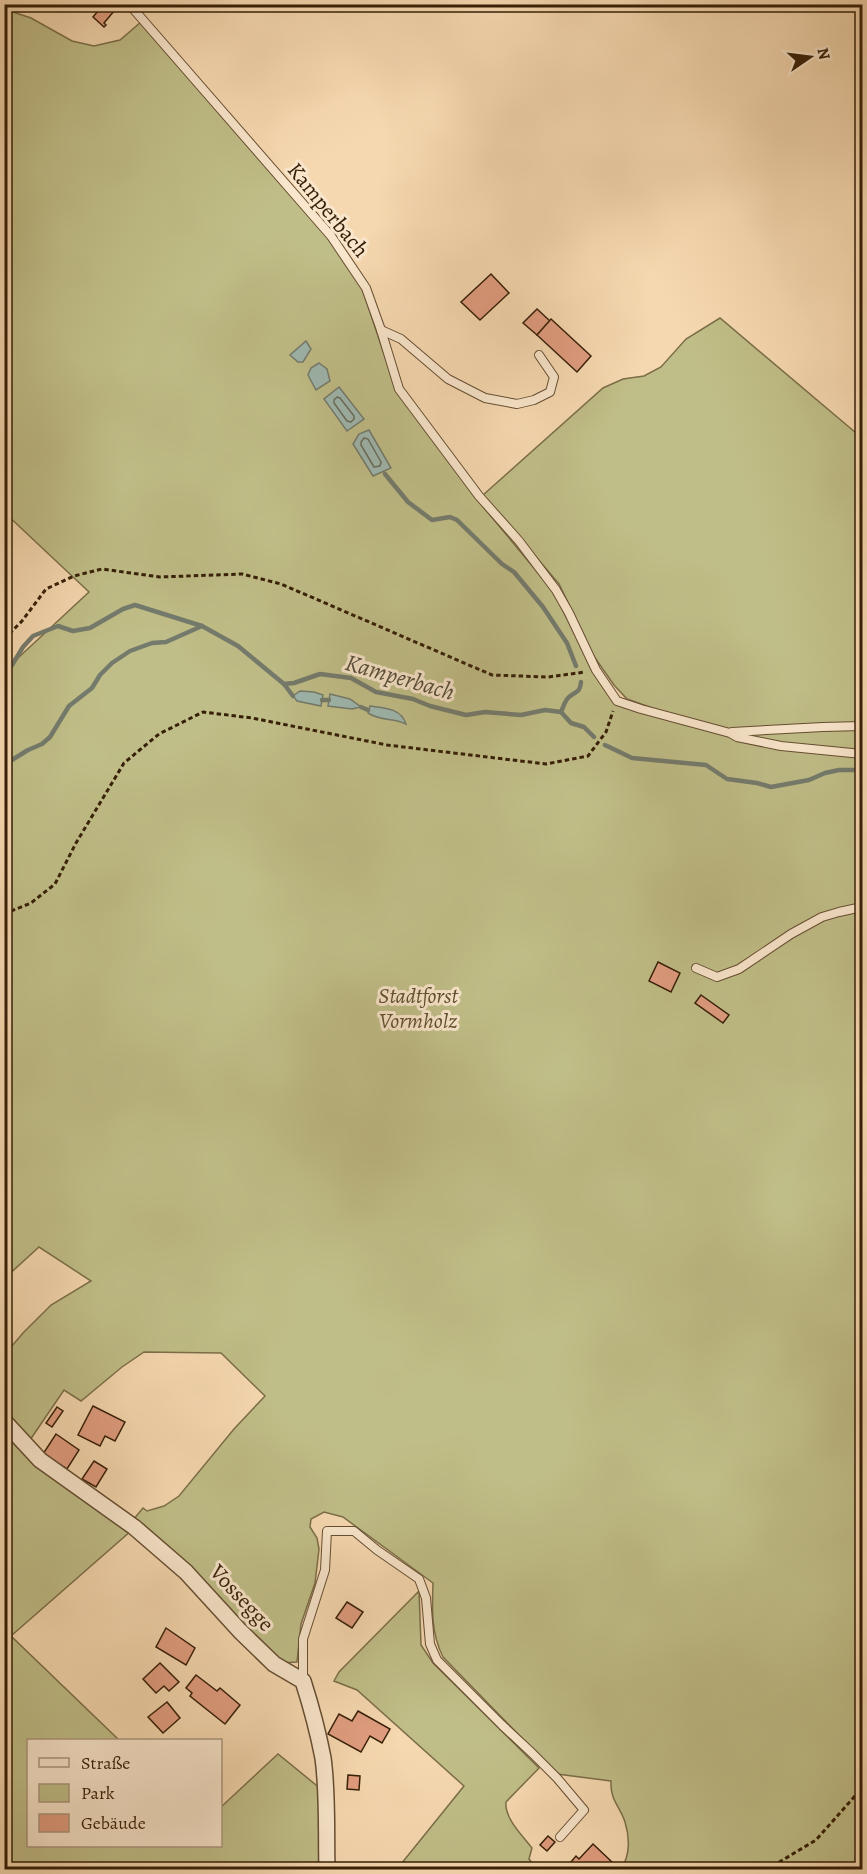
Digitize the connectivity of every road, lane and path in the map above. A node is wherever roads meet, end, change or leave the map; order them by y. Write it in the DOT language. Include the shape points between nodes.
graph roads {
  1 [pos="129,4"];
  2 [pos="381,330"];
  3 [pos="539,355"];
  4 [pos="4,639"];
  5 [pos="596,670"];
  6 [pos="617,701"];
  7 [pos="862,726"];
  8 [pos="730,733"];
  9 [pos="862,754"];
  10 [pos="862,907"];
  11 [pos="4,914"];
  12 [pos="696,968"];
  13 [pos="4,1421"];
  14 [pos="303,1681"];
  15 [pos="862,1788"];
  16 [pos="560,1837"];
  17 [pos="327,1869"];
  18 [pos="766,1869"];
  1 -- 2 [label="lane, Kamperbach" via="331,236 366,288"];
  2 -- 3 [label="lane" via="401,339 448,380 485,399 517,404 550,392 554,376"];
  2 -- 5 [label="lane, Kamperbach" via="399,389 478,496 556,590"];
  4 -- 5 [label="path" via="46,589 74,576 102,569 160,577 242,574 281,585 492,675 548,677"];
  5 -- 6 [label="lane, Kamperbach"];
  6 -- 8 [label="lane"];
  6 -- 11 [label="path" via="606,732 588,756 546,765 387,745 203,712 159,734 124,763 55,884 31,903"];
  7 -- 8 [label="lane"];
  8 -- 9 [label="lane" via="781,746"];
  10 -- 12 [label="lane" via="822,917 739,969 717,977"];
  13 -- 14 [label="street, Vossegge" via="40,1460 134,1527 186,1572 274,1664"];
  14 -- 16 [label="lane" via="303,1639 325,1570 327,1531 354,1531 419,1579 426,1598 430,1644 437,1660 584,1810"];
  14 -- 17 [label="street" via="323,1758"];
  15 -- 18 [label="path" via="816,1840"];
}
